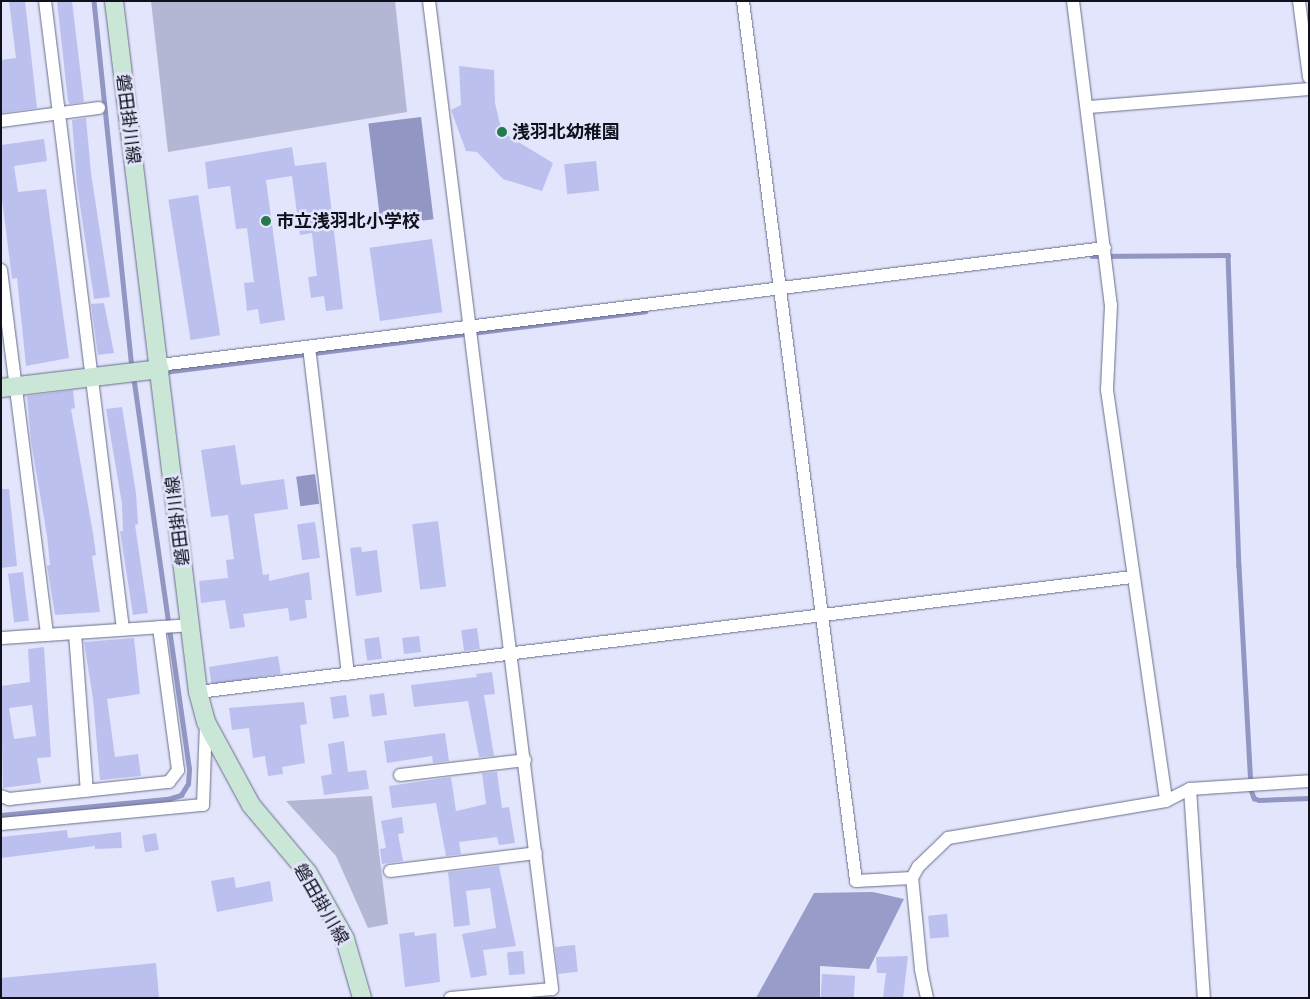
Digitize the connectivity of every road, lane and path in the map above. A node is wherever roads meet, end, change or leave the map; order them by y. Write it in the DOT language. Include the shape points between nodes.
graph roads {
  1 [pos="45,1"];
  2 [pos="114,1"];
  3 [pos="429,1"];
  4 [pos="743,1"];
  5 [pos="1073,1"];
  6 [pos="1299,1"];
  7 [pos="1309,77"];
  8 [pos="1309,89"];
  9 [pos="1089,107"];
  10 [pos="99,108"];
  11 [pos="58,113"];
  12 [pos="1,121"];
  13 [pos="1104,248"];
  14 [pos="1,270"];
  15 [pos="779,287"];
  16 [pos="471,328"];
  17 [pos="309,347"];
  18 [pos="160,367"];
  19 [pos="91,377"];
  20 [pos="8,387"];
  21 [pos="1132,577"];
  22 [pos="821,616"];
  23 [pos="190,625"];
  24 [pos="159,627"];
  25 [pos="123,629"];
  26 [pos="75,633"];
  27 [pos="47,635"];
  28 [pos="1,638"];
  29 [pos="512,654"];
  30 [pos="348,674"];
  31 [pos="198,692"];
  32 [pos="206,722"];
  33 [pos="525,760"];
  34 [pos="400,775"];
  35 [pos="1309,781"];
  36 [pos="1190,789"];
  37 [pos="87,791"];
  38 [pos="1,796"];
  39 [pos="1166,801"];
  40 [pos="1,824"];
  41 [pos="536,853"];
  42 [pos="390,871"];
  43 [pos="912,878"];
  44 [pos="516,995"];
  45 [pos="362,998"];
  46 [pos="450,998"];
  47 [pos="927,998"];
  48 [pos="1204,998"];
  1 -- 11 [label="street"];
  2 -- 18 [label="main road, 磐田掛川線"];
  3 -- 16 [label="street"];
  4 -- 15 [label="street"];
  5 -- 9 [label="street"];
  6 -- 7 [label="street"];
  8 -- 9 [label="street"];
  9 -- 13 [label="street"];
  10 -- 11 [label="street"];
  11 -- 12 [label="street"];
  11 -- 19 [label="street"];
  13 -- 15 [label="street"];
  13 -- 21 [label="street" via="1111,305 1107,390"];
  14 -- 20 [label="street"];
  15 -- 16 [label="street"];
  15 -- 22 [label="street"];
  16 -- 17 [label="street"];
  16 -- 29 [label="street"];
  17 -- 18 [label="street"];
  17 -- 30 [label="street"];
  18 -- 19 [label="main road"];
  18 -- 23 [label="main road, 磐田掛川線"];
  19 -- 20 [label="main road"];
  19 -- 25 [label="street"];
  20 -- 27 [label="street"];
  21 -- 22 [label="street"];
  21 -- 39 [label="street"];
  22 -- 29 [label="street"];
  22 -- 43 [label="street" via="856,881"];
  23 -- 24 [label="street"];
  23 -- 31 [label="main road, 磐田掛川線"];
  24 -- 25 [label="street"];
  24 -- 37 [label="street" via="178,770 169,782"];
  25 -- 26 [label="street"];
  26 -- 27 [label="street"];
  26 -- 37 [label="street"];
  27 -- 28 [label="street"];
  29 -- 30 [label="street"];
  29 -- 33 [label="street"];
  30 -- 31 [label="street"];
  31 -- 32 [label="main road, 磐田掛川線"];
  32 -- 40 [label="street" via="203,804"];
  32 -- 45 [label="main road, 磐田掛川線" via="251,805 308,873 340,930"];
  33 -- 34 [label="street"];
  33 -- 41 [label="street"];
  35 -- 36 [label="street"];
  36 -- 39 [label="street"];
  36 -- 48 [label="street"];
  37 -- 38 [label="street" via="9,799"];
  39 -- 43 [label="street" via="948,838 918,867"];
  41 -- 42 [label="street"];
  41 -- 44 [label="street" via="552,989"];
  43 -- 47 [label="street"];
  44 -- 46 [label="street"];
}
